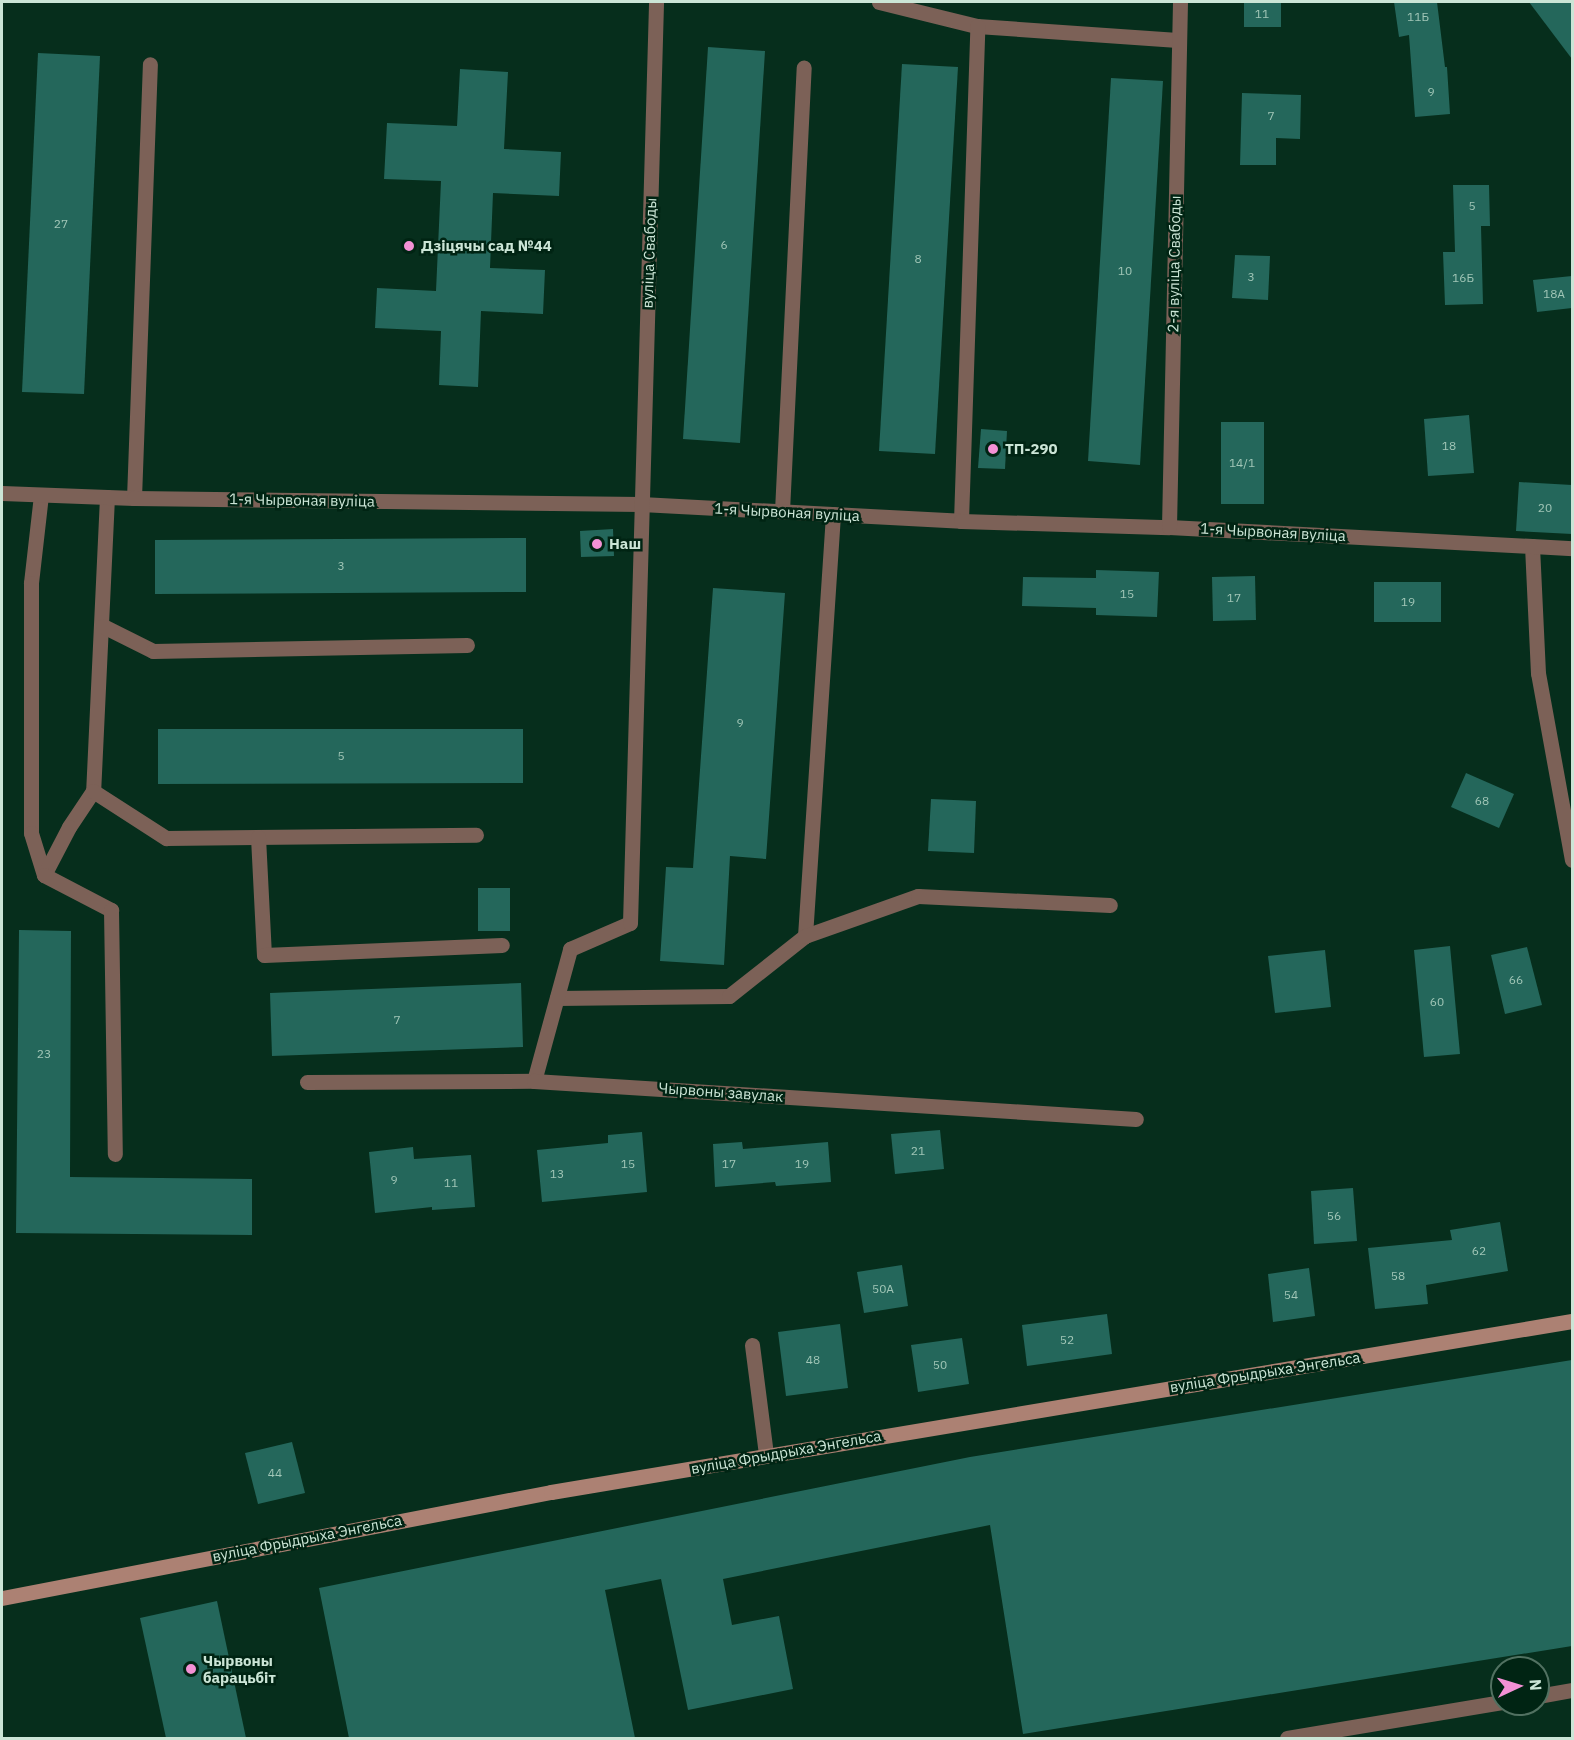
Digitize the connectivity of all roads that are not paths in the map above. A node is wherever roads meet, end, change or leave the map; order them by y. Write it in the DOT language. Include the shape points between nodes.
graph roads {
  1 [pos="656,2"];
  2 [pos="879,2"];
  3 [pos="1180,2"];
  4 [pos="976,26"];
  5 [pos="1178,40"];
  6 [pos="150,64"];
  7 [pos="804,68"];
  8 [pos="2,494"];
  9 [pos="41,495"];
  10 [pos="107,497"];
  11 [pos="134,498"];
  12 [pos="641,504"];
  13 [pos="782,511"];
  14 [pos="833,514"];
  15 [pos="962,521"];
  16 [pos="1169,527"];
  17 [pos="1532,546"];
  18 [pos="1572,548"];
  19 [pos="103,626"];
  20 [pos="467,645"];
  21 [pos="93,791"];
  22 [pos="476,835"];
  23 [pos="258,837"];
  24 [pos="1572,860"];
  25 [pos="44,875"];
  26 [pos="1110,905"];
  27 [pos="805,936"];
  28 [pos="502,945"];
  29 [pos="557,998"];
  30 [pos="534,1081"];
  31 [pos="307,1082"];
  32 [pos="1136,1119"];
  33 [pos="115,1154"];
  34 [pos="1572,1321"];
  35 [pos="752,1345"];
  36 [pos="766,1455"];
  37 [pos="2,1598"];
  38 [pos="1572,1690"];
  39 [pos="1550,1694"];
  40 [pos="1490,1704"];
  41 [pos="1287,1738"];
  1 -- 12 [label="street, вуліца Свабоды"];
  2 -- 4 [label="street"];
  3 -- 5 [label="street, 2-я вуліца Свабоды"];
  4 -- 5 [label="street"];
  4 -- 15 [label="street"];
  5 -- 16 [label="street, 2-я вуліца Свабоды"];
  6 -- 11 [label="street"];
  7 -- 13 [label="street"];
  8 -- 9 [label="street, 1-я Чырвоная вуліца"];
  9 -- 10 [label="street, 1-я Чырвоная вуліца"];
  9 -- 25 [label="street" via="31,583 30,833"];
  10 -- 11 [label="street, 1-я Чырвоная вуліца"];
  10 -- 19 [label="street"];
  11 -- 12 [label="street, 1-я Чырвоная вуліца"];
  12 -- 13 [label="street, 1-я Чырвоная вуліца"];
  12 -- 29 [label="street, вуліца Свабоды" via="630,923 570,949"];
  13 -- 14 [label="street, 1-я Чырвоная вуліца"];
  14 -- 15 [label="street, 1-я Чырвоная вуліца"];
  14 -- 27 [label="street"];
  15 -- 16 [label="street, 1-я Чырвоная вуліца"];
  16 -- 17 [label="street, 1-я Чырвоная вуліца"];
  17 -- 18 [label="street, 1-я Чырвоная вуліца"];
  17 -- 24 [label="street" via="1538,673"];
  19 -- 20 [label="street" via="153,651"];
  19 -- 21 [label="street"];
  21 -- 23 [label="street" via="166,838"];
  21 -- 25 [label="street"];
  22 -- 23 [label="street"];
  23 -- 28 [label="street" via="264,955"];
  25 -- 33 [label="street" via="111,910"];
  26 -- 27 [label="street" via="918,896"];
  27 -- 29 [label="street" via="729,996"];
  29 -- 30 [label="street"];
  30 -- 31 [label="street, Чырвоны завулак"];
  30 -- 32 [label="street, Чырвоны завулак"];
  34 -- 36 [label="street, вуліца Фрыдрыха Энгельса"];
  35 -- 36 [label="street"];
  36 -- 37 [label="street, вуліца Фрыдрыха Энгельса" via="551,1492"];
  38 -- 39 [label="street"];
  40 -- 41 [label="street"];
}
